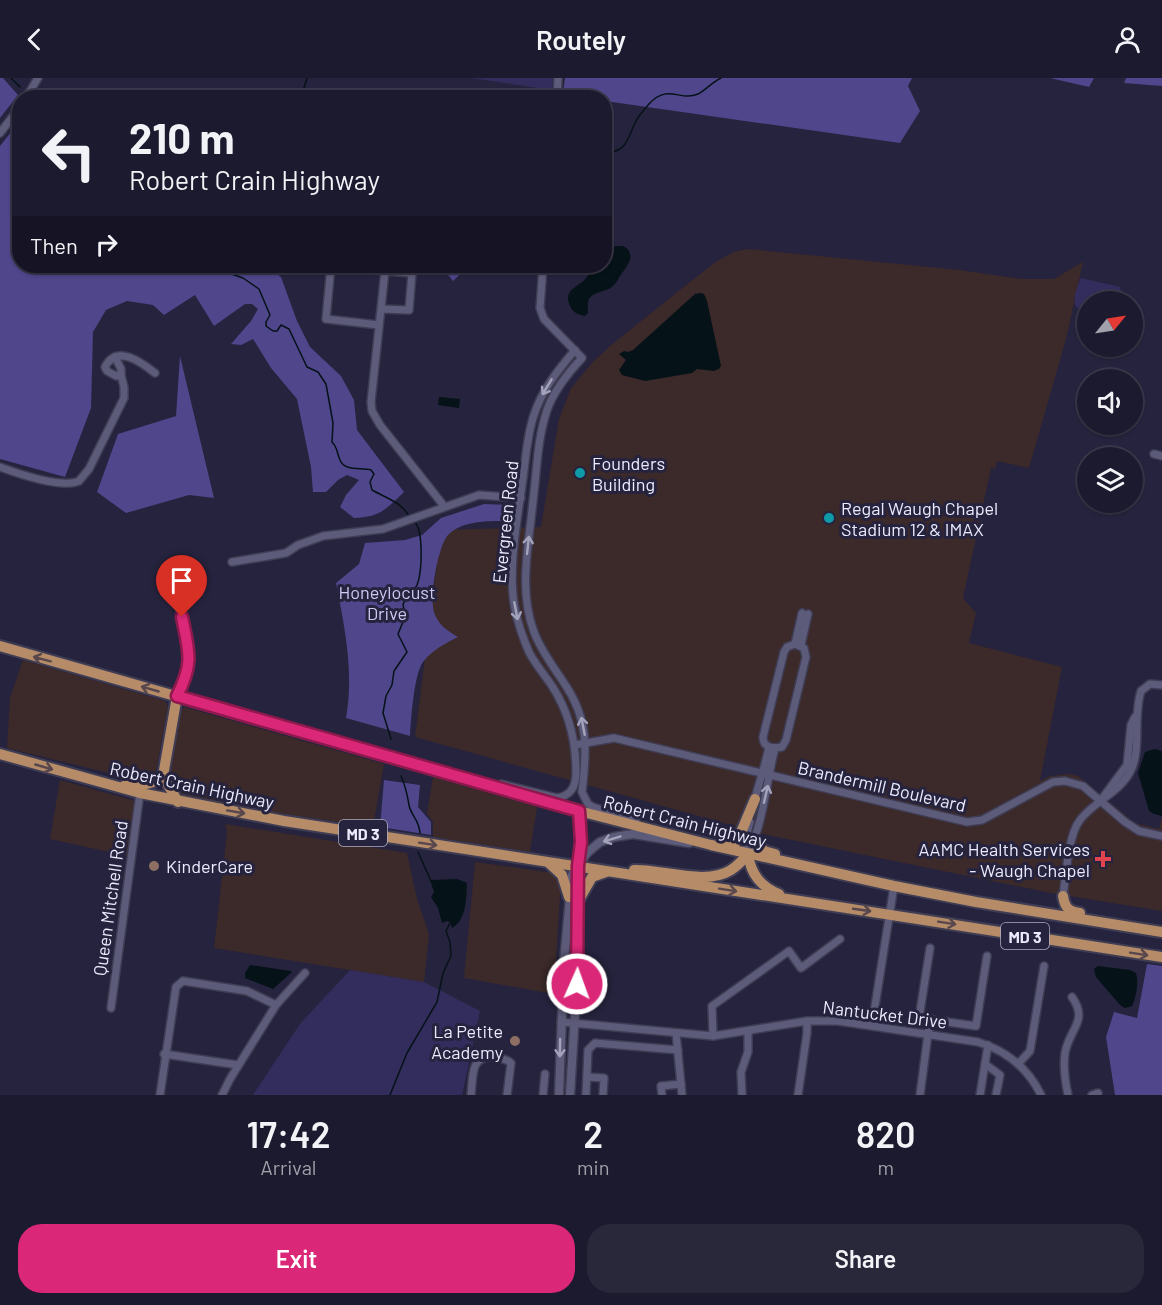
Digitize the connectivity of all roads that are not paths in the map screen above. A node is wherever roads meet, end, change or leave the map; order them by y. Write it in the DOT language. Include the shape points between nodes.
graph roads {
  1 [pos="12,117"];
  2 [pos="0,133"];
  3 [pos="330,273"];
  4 [pos="385,273"];
  5 [pos="412,273"];
  6 [pos="542,273"];
  7 [pos="381,309"];
  8 [pos="379,325"];
  9 [pos="575,350"];
  10 [pos="115,357"];
  11 [pos="155,373"];
  12 [pos="121,375"];
  13 [pos="0,467"];
  14 [pos="521,498"];
  15 [pos="444,506"];
  16 [pos="232,562"];
  17 [pos="171,572"];
  18 [pos="805,614"];
  19 [pos="798,645"];
  20 [pos="0,646"];
  21 [pos="1162,685"];
  22 [pos="177,696"];
  23 [pos="586,744"];
  24 [pos="575,745"];
  25 [pos="772,747"];
  26 [pos="0,754"];
  27 [pos="761,773"];
  28 [pos="163,776"];
  29 [pos="457,776"];
  30 [pos="770,776"];
  31 [pos="118,787"];
  32 [pos="582,792"];
  33 [pos="140,793"];
  34 [pos="755,799"];
  35 [pos="1100,801"];
  36 [pos="178,802"];
  37 [pos="579,811"];
  38 [pos="1162,836"];
  39 [pos="686,839"];
  40 [pos="755,839"];
  41 [pos="711,845"];
  42 [pos="748,854"];
  43 [pos="548,862"];
  44 [pos="578,866"];
  45 [pos="608,871"];
  46 [pos="865,880"];
  47 [pos="894,886"];
  48 [pos="1063,896"];
  49 [pos="574,897"];
  50 [pos="791,899"];
  51 [pos="976,902"];
  52 [pos="889,914"];
  53 [pos="1162,931"];
  54 [pos="840,939"];
  55 [pos="930,948"];
  56 [pos="987,956"];
  57 [pos="1162,957"];
  58 [pos="1044,966"];
  59 [pos="305,973"];
  60 [pos="1072,997"];
  61 [pos="276,1005"];
  62 [pos="111,1008"];
  63 [pos="930,1019"];
  64 [pos="807,1021"];
  65 [pos="561,1022"];
  66 [pos="575,1023"];
  67 [pos="872,1025"];
  68 [pos="748,1031"];
  69 [pos="676,1033"];
  70 [pos="930,1034"];
  71 [pos="713,1036"];
  72 [pos="988,1045"];
  73 [pos="678,1050"];
  74 [pos="164,1054"];
  75 [pos="1019,1063"];
  76 [pos="985,1064"];
  77 [pos="238,1065"];
  78 [pos="545,1074"];
  79 [pos="587,1077"];
  80 [pos="681,1084"];
  81 [pos="160,1095"];
  82 [pos="222,1095"];
  83 [pos="471,1095"];
  84 [pos="507,1095"];
  85 [pos="543,1095"];
  86 [pos="559,1095"];
  87 [pos="570,1095"];
  88 [pos="586,1095"];
  89 [pos="603,1095"];
  90 [pos="662,1095"];
  91 [pos="682,1095"];
  92 [pos="742,1095"];
  93 [pos="798,1095"];
  94 [pos="920,1095"];
  95 [pos="980,1095"];
  96 [pos="996,1095"];
  97 [pos="1041,1095"];
  98 [pos="1068,1095"];
  1 -- 2 [label="street"];
  3 -- 8 [label="street" via="326,319"];
  4 -- 7 [label="street"];
  5 -- 7 [label="street" via="409,310"];
  6 -- 9 [label="street, Evergreen Road" via="540,308 544,319"];
  7 -- 8 [label="street"];
  8 -- 15 [label="street" via="372,411"];
  9 -- 14 [label="street, Evergreen Road, one-way" via="544,392 534,415"];
  23 -- 9 [label="street, Evergreen Road, one-way" via="583,720 534,632 525,594 541,431 556,391 582,358"];
  10 -- 11 [label="street" via="132,357"];
  10 -- 12 [label="street"];
  10 -- 12 [label="street" via="105,367 111,374"];
  12 -- 13 [label="street" via="124,398 89,469 79,481 65,484"];
  14 -- 15 [label="street" via="479,495"];
  14 -- 24 [label="street, Evergreen Road, one-way" via="512,579 514,607 530,653 566,711"];
  15 -- 16 [label="street" via="383,529 323,536 286,553"];
  17 -- 22 [label="street" via="190,657"];
  18 -- 19 [label="street"];
  19 -- 25 [label="street" via="806,657 786,740 782,747"];
  19 -- 25 [label="street" via="787,647 780,668 763,737 765,744"];
  22 -- 20 [label="highway, Robert Crain Highway / MD 3, one-way"];
  21 -- 35 [label="street" via="1144,687 1138,700 1132,768 1125,780"];
  22 -- 28 [label="highway"];
  22 -- 29 [label="highway, Robert Crain Highway / MD 3"];
  23 -- 24 [label="street, Brandermill Boulevard"];
  23 -- 27 [label="street, Brandermill Boulevard" via="614,738"];
  23 -- 32 [label="street, Evergreen Road"];
  24 -- 29 [label="street, Evergreen Road" via="575,786 565,796 557,798"];
  25 -- 27 [label="street"];
  25 -- 30 [label="street"];
  26 -- 31 [label="highway, Robert Crain Highway / MD 3, one-way"];
  27 -- 30 [label="street, Brandermill Boulevard"];
  27 -- 34 [label="street"];
  28 -- 31 [label="highway" via="150,784"];
  28 -- 36 [label="highway"];
  29 -- 37 [label="highway, Robert Crain Highway / MD 3"];
  30 -- 35 [label="street, Brandermill Boulevard" via="967,822 982,819 1053,782 1074,782"];
  40 -- 30 [label="street, one-way"];
  31 -- 33 [label="highway, Robert Crain Highway / MD 3"];
  32 -- 37 [label="street, Evergreen Road"];
  32 -- 39 [label="street" via="593,807"];
  33 -- 36 [label="highway, Robert Crain Highway / MD 3"];
  33 -- 62 [label="street, Queen Mitchell Road"];
  34 -- 41 [label="highway" via="735,843"];
  34 -- 42 [label="street" via="746,841"];
  35 -- 38 [label="street, Brandermill Boulevard" via="1139,831"];
  35 -- 48 [label="street" via="1078,823"];
  36 -- 43 [label="highway, Robert Crain Highway / MD 3, one-way"];
  37 -- 39 [label="highway, Robert Crain Highway / MD 3"];
  37 -- 44 [label="street"];
  39 -- 41 [label="highway, Robert Crain Highway / MD 3"];
  40 -- 42 [label="street"];
  40 -- 46 [label="highway" via="764,851"];
  41 -- 42 [label="highway, Robert Crain Highway / MD 3"];
  41 -- 44 [label="street, one-way" via="633,834 600,842"];
  42 -- 45 [label="highway" via="729,872 707,878 649,870"];
  42 -- 46 [label="highway, Robert Crain Highway / MD 3"];
  42 -- 50 [label="highway" via="757,880 768,890"];
  43 -- 44 [label="highway, Robert Crain Highway / MD 3"];
  43 -- 49 [label="highway" via="562,875"];
  44 -- 45 [label="highway, Robert Crain Highway / MD 3"];
  44 -- 49 [label="street" via="572,875"];
  45 -- 49 [label="highway" via="592,877"];
  45 -- 50 [label="highway, Robert Crain Highway / MD 3, one-way"];
  46 -- 47 [label="highway, Robert Crain Highway / MD 3"];
  47 -- 51 [label="highway, Robert Crain Highway / MD 3"];
  47 -- 52 [label="street"];
  48 -- 51 [label="highway" via="1048,908"];
  48 -- 53 [label="highway" via="1070,912 1142,923"];
  49 -- 65 [label="street"];
  49 -- 66 [label="street"];
  50 -- 52 [label="highway, Robert Crain Highway / MD 3, one-way"];
  51 -- 53 [label="highway, Robert Crain Highway / MD 3"];
  52 -- 57 [label="highway, Robert Crain Highway / MD 3, one-way"];
  52 -- 67 [label="street"];
  54 -- 71 [label="street" via="801,968 789,951 712,1006"];
  55 -- 63 [label="street" via="919,1018"];
  56 -- 63 [label="street" via="976,1026"];
  58 -- 75 [label="street" via="1030,1051"];
  59 -- 61 [label="street"];
  60 -- 98 [label="street" via="1079,1013 1065,1050"];
  61 -- 74 [label="street" via="247,991 183,981 176,987"];
  61 -- 77 [label="street"];
  63 -- 70 [label="street"];
  64 -- 67 [label="street, Nantucket Drive"];
  64 -- 68 [label="street, Nantucket Drive"];
  64 -- 93 [label="street"];
  65 -- 66 [label="street, Nantucket Drive"];
  65 -- 86 [label="street, one-way"];
  66 -- 69 [label="street, Nantucket Drive"];
  66 -- 87 [label="street"];
  67 -- 70 [label="street, Nantucket Drive"];
  68 -- 71 [label="street, Nantucket Drive"];
  68 -- 92 [label="street" via="748,1052 741,1072"];
  69 -- 71 [label="street, Nantucket Drive"];
  69 -- 73 [label="street"];
  70 -- 72 [label="street, Nantucket Drive"];
  70 -- 94 [label="street"];
  72 -- 75 [label="street, Nantucket Drive"];
  72 -- 76 [label="street"];
  73 -- 79 [label="street" via="595,1043 588,1050"];
  73 -- 80 [label="street"];
  74 -- 77 [label="street"];
  74 -- 81 [label="street"];
  75 -- 97 [label="street, Nantucket Drive"];
  76 -- 95 [label="street"];
  76 -- 96 [label="street" via="1000,1075"];
  77 -- 82 [label="street"];
  78 -- 85 [label="street"];
  79 -- 88 [label="street"];
  79 -- 89 [label="street" via="604,1078"];
  80 -- 90 [label="street" via="661,1086"];
  80 -- 91 [label="street"];
  83 -- 84 [label="street" via="477,1061 488,1057 511,1063"];
}
